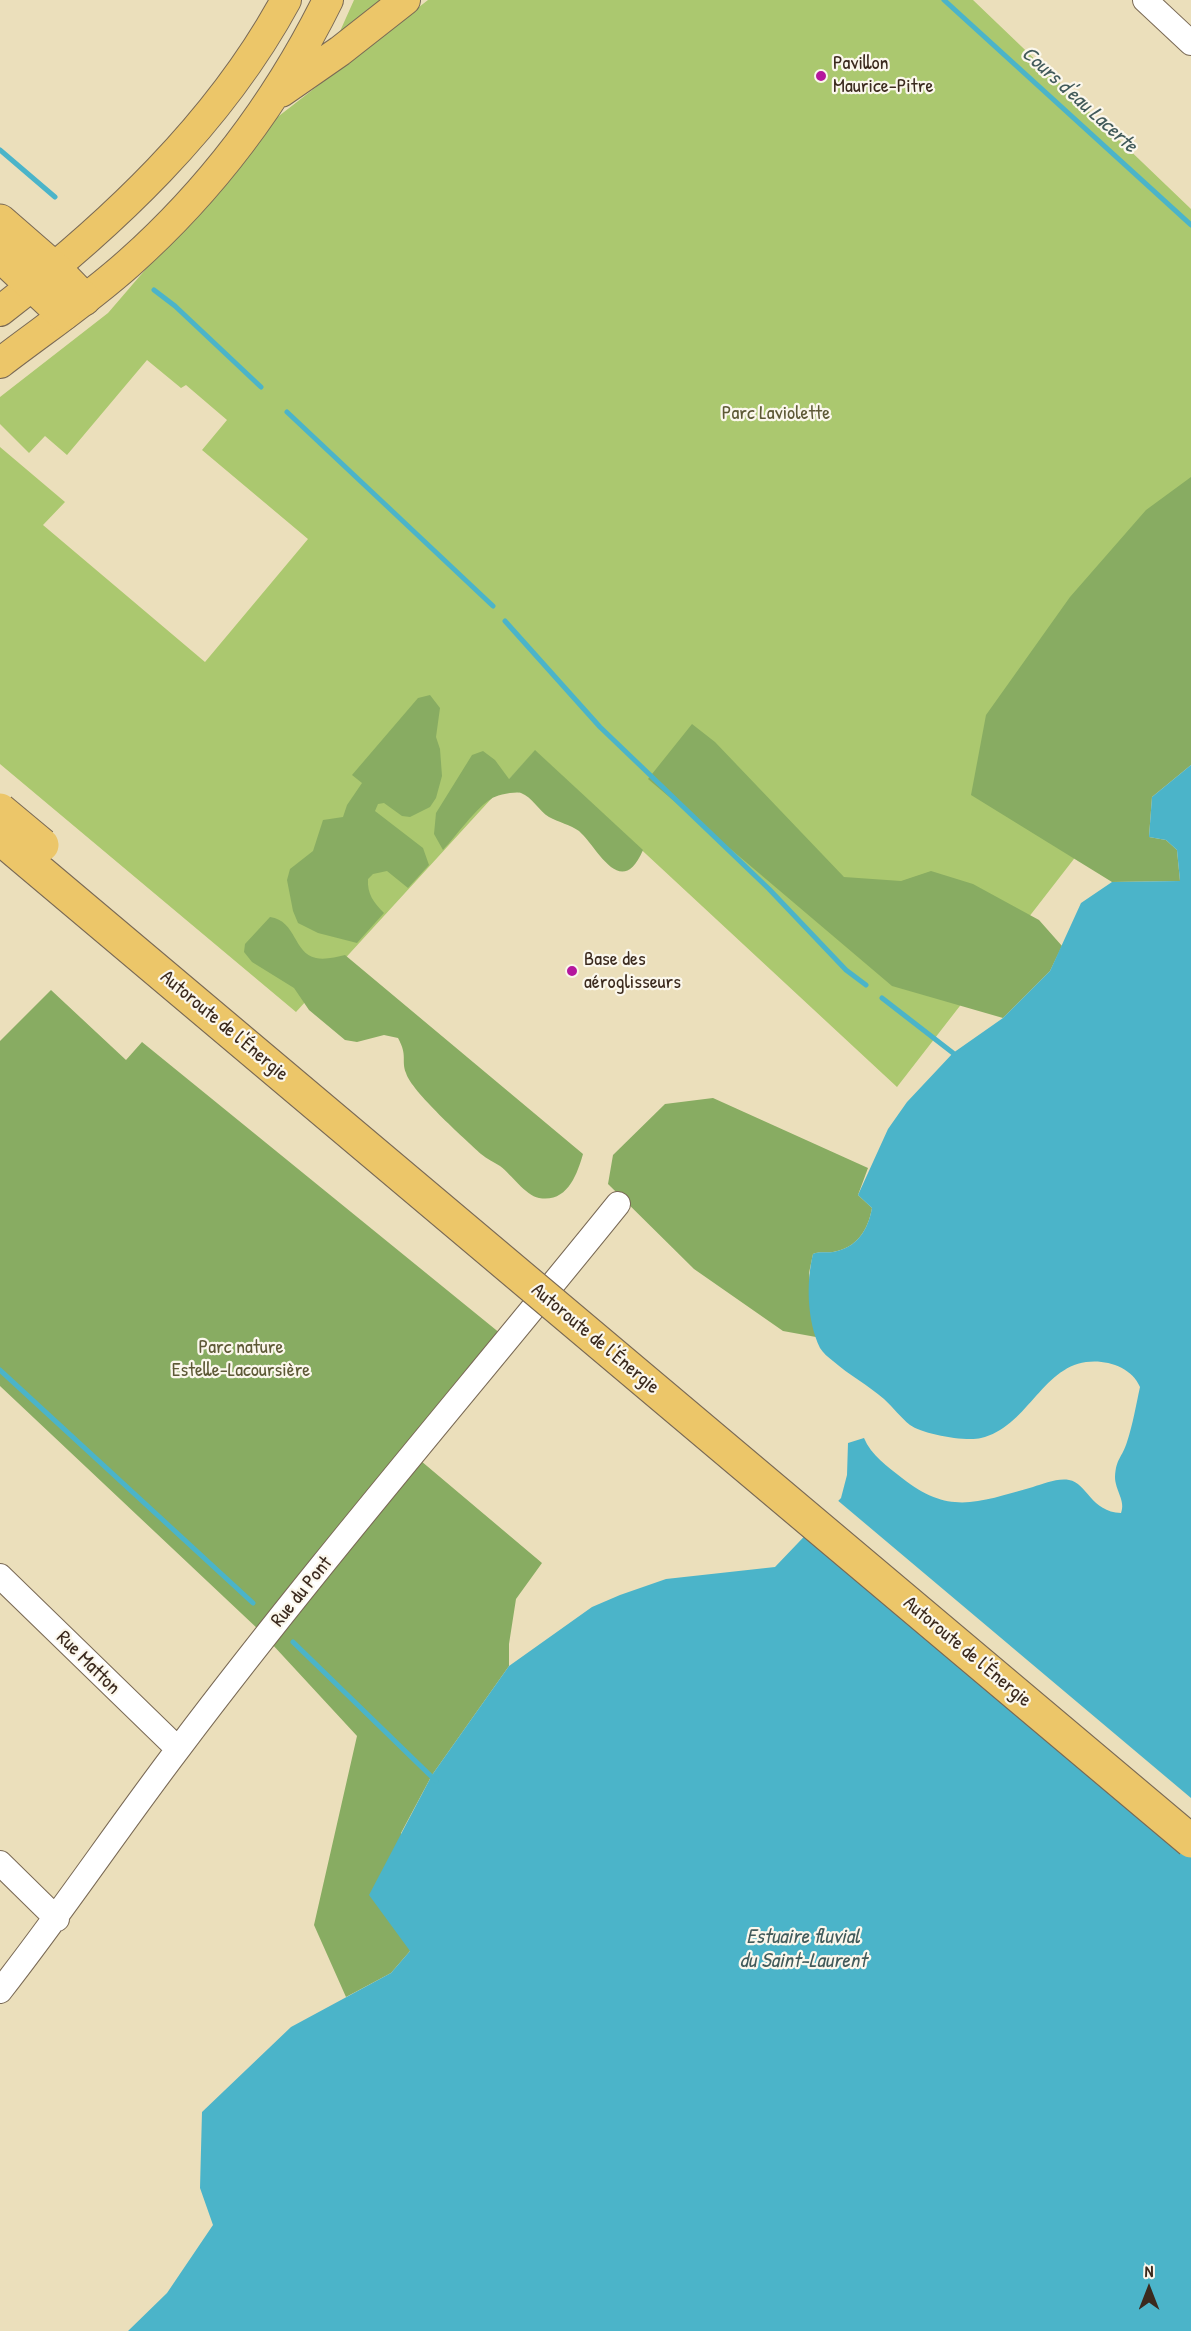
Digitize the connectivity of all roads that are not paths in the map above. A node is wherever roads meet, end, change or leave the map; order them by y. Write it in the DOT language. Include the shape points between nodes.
graph roads {
  1 [pos="286,0"];
  2 [pos="328,0"];
  3 [pos="405,0"];
  4 [pos="1145,0"];
  5 [pos="1191,43"];
  6 [pos="272,99"];
  7 [pos="0,220"];
  8 [pos="0,255"];
  9 [pos="44,276"];
  10 [pos="74,307"];
  11 [pos="0,312"];
  12 [pos="0,363"];
  13 [pos="0,810"];
  14 [pos="0,838"];
  15 [pos="618,1203"];
  16 [pos="0,1576"];
  17 [pos="178,1749"];
  18 [pos="1191,1812"];
  19 [pos="1191,1841"];
  20 [pos="0,1863"];
  21 [pos="57,1919"];
  22 [pos="0,1991"];
  1 -- 9 [label="main road" via="253,54 181,146 133,197"];
  2 -- 6 [label="main road"];
  3 -- 6 [label="main road"];
  4 -- 5 [label="street"];
  6 -- 10 [label="main road" via="188,205 129,263"];
  7 -- 9 [label="highway"];
  8 -- 9 [label="highway"];
  9 -- 10 [label="highway"];
  9 -- 11 [label="main road"];
  10 -- 12 [label="main road"];
  13 -- 18 [label="highway, Autoroute de l'Énergie, bridge"];
  14 -- 19 [label="highway, Autoroute de l'Énergie, bridge"];
  15 -- 17 [label="street, Rue du Pont"];
  16 -- 17 [label="street, Rue Matton"];
  17 -- 21 [label="street, Rue du Pont"];
  20 -- 21 [label="street"];
  21 -- 22 [label="street, Rue du Pont"];
}
